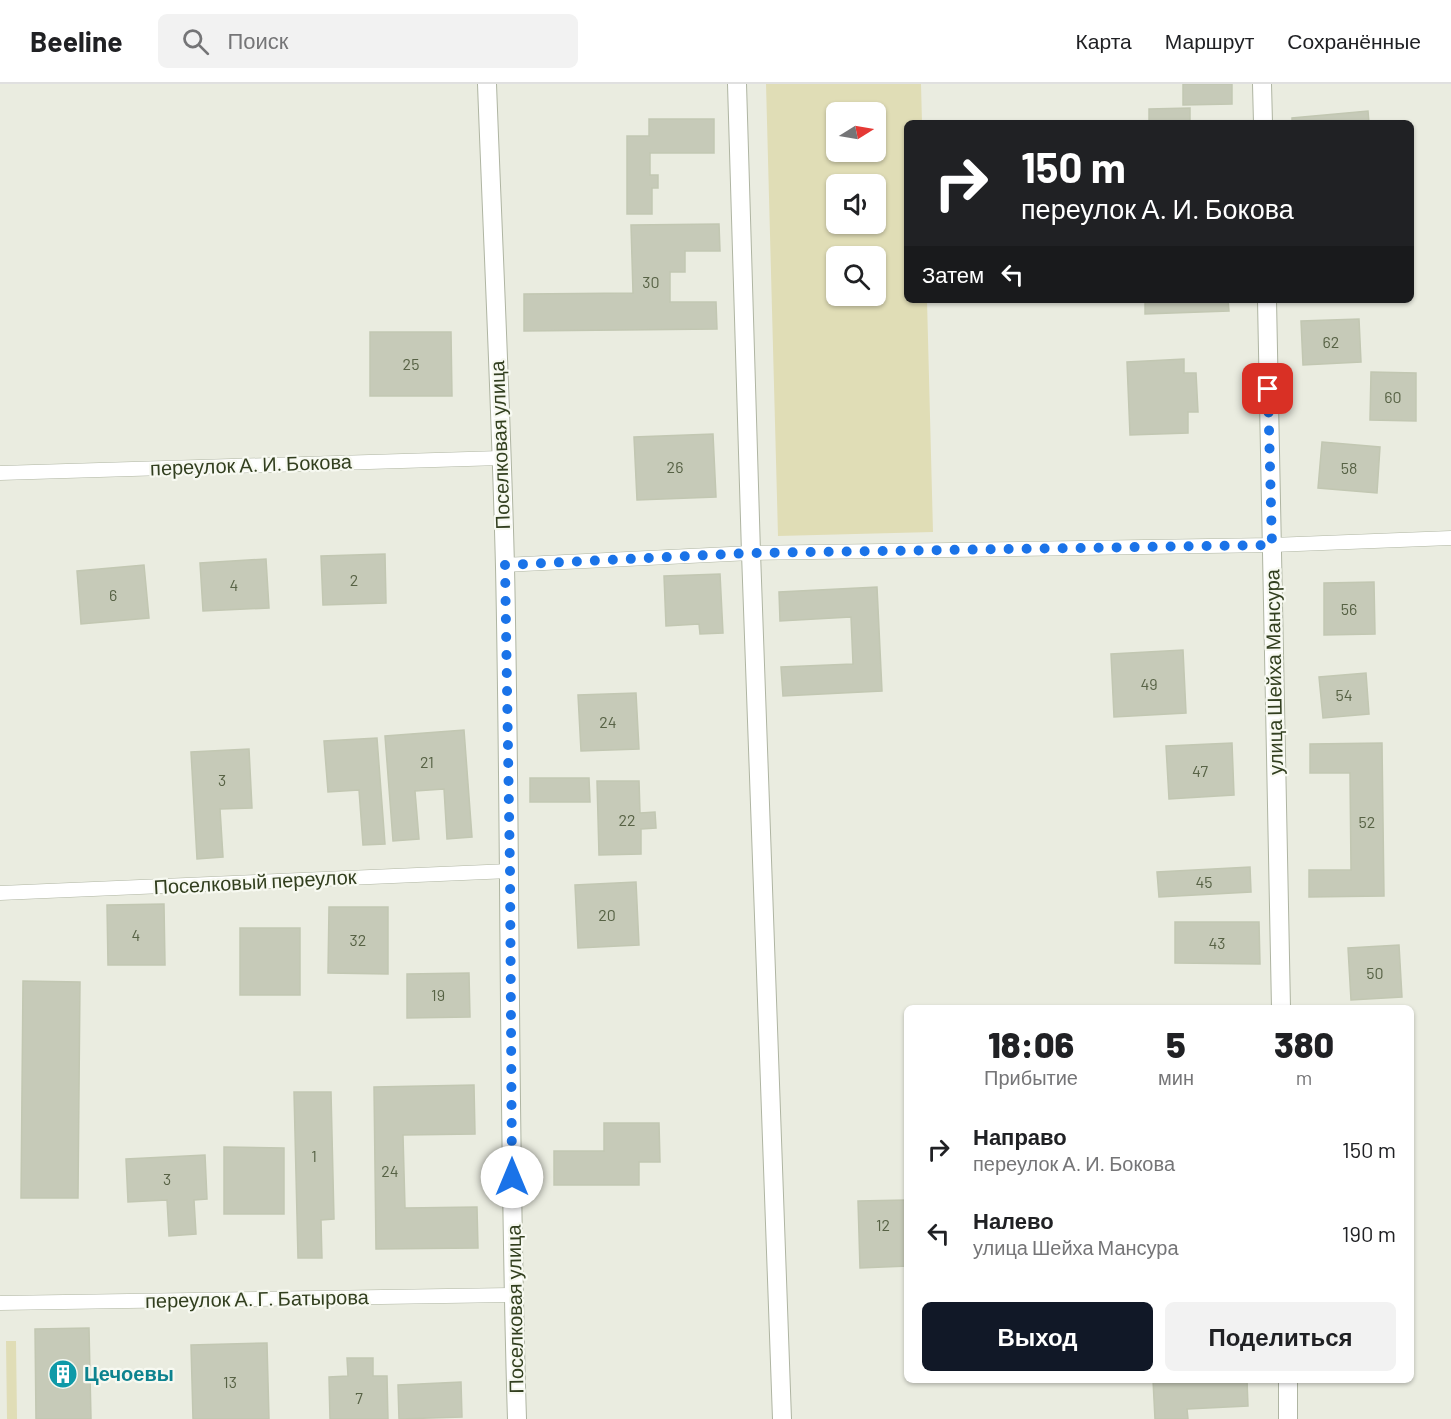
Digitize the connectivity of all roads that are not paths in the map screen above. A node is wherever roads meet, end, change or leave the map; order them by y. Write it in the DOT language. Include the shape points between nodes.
graph roads {
  1 [pos="487,84"];
  2 [pos="737,84"];
  3 [pos="1262,84"];
  4 [pos="1263,120"];
  5 [pos="1266,303"];
  6 [pos="501,458"];
  7 [pos="0,473"];
  8 [pos="1451,538"];
  9 [pos="1272,545"];
  10 [pos="751,553"];
  11 [pos="505,565"];
  12 [pos="510,871"];
  13 [pos="0,893"];
  14 [pos="1281,1005"];
  15 [pos="513,1295"];
  16 [pos="0,1304"];
  17 [pos="1288,1383"];
  18 [pos="517,1419"];
  19 [pos="782,1419"];
  20 [pos="1288,1419"];
  1 -- 6 [label="street, Поселковая улица"];
  2 -- 10 [label="street"];
  3 -- 4 [label="street"];
  5 -- 9 [label="street, улица Шейха Мансура"];
  6 -- 7 [label="lane, переулок А. И. Бокова"];
  6 -- 11 [label="street, Поселковая улица"];
  8 -- 9 [label="lane"];
  9 -- 10 [label="lane"];
  9 -- 14 [label="street, улица Шейха Мансура"];
  10 -- 11 [label="lane"];
  10 -- 19 [label="street"];
  11 -- 12 [label="street, Поселковая улица"];
  12 -- 13 [label="lane, Поселковый переулок"];
  12 -- 15 [label="street, Поселковая улица"];
  15 -- 16 [label="lane, переулок А. Г. Батырова"];
  15 -- 18 [label="street, Поселковая улица"];
  17 -- 20 [label="street"];
}
